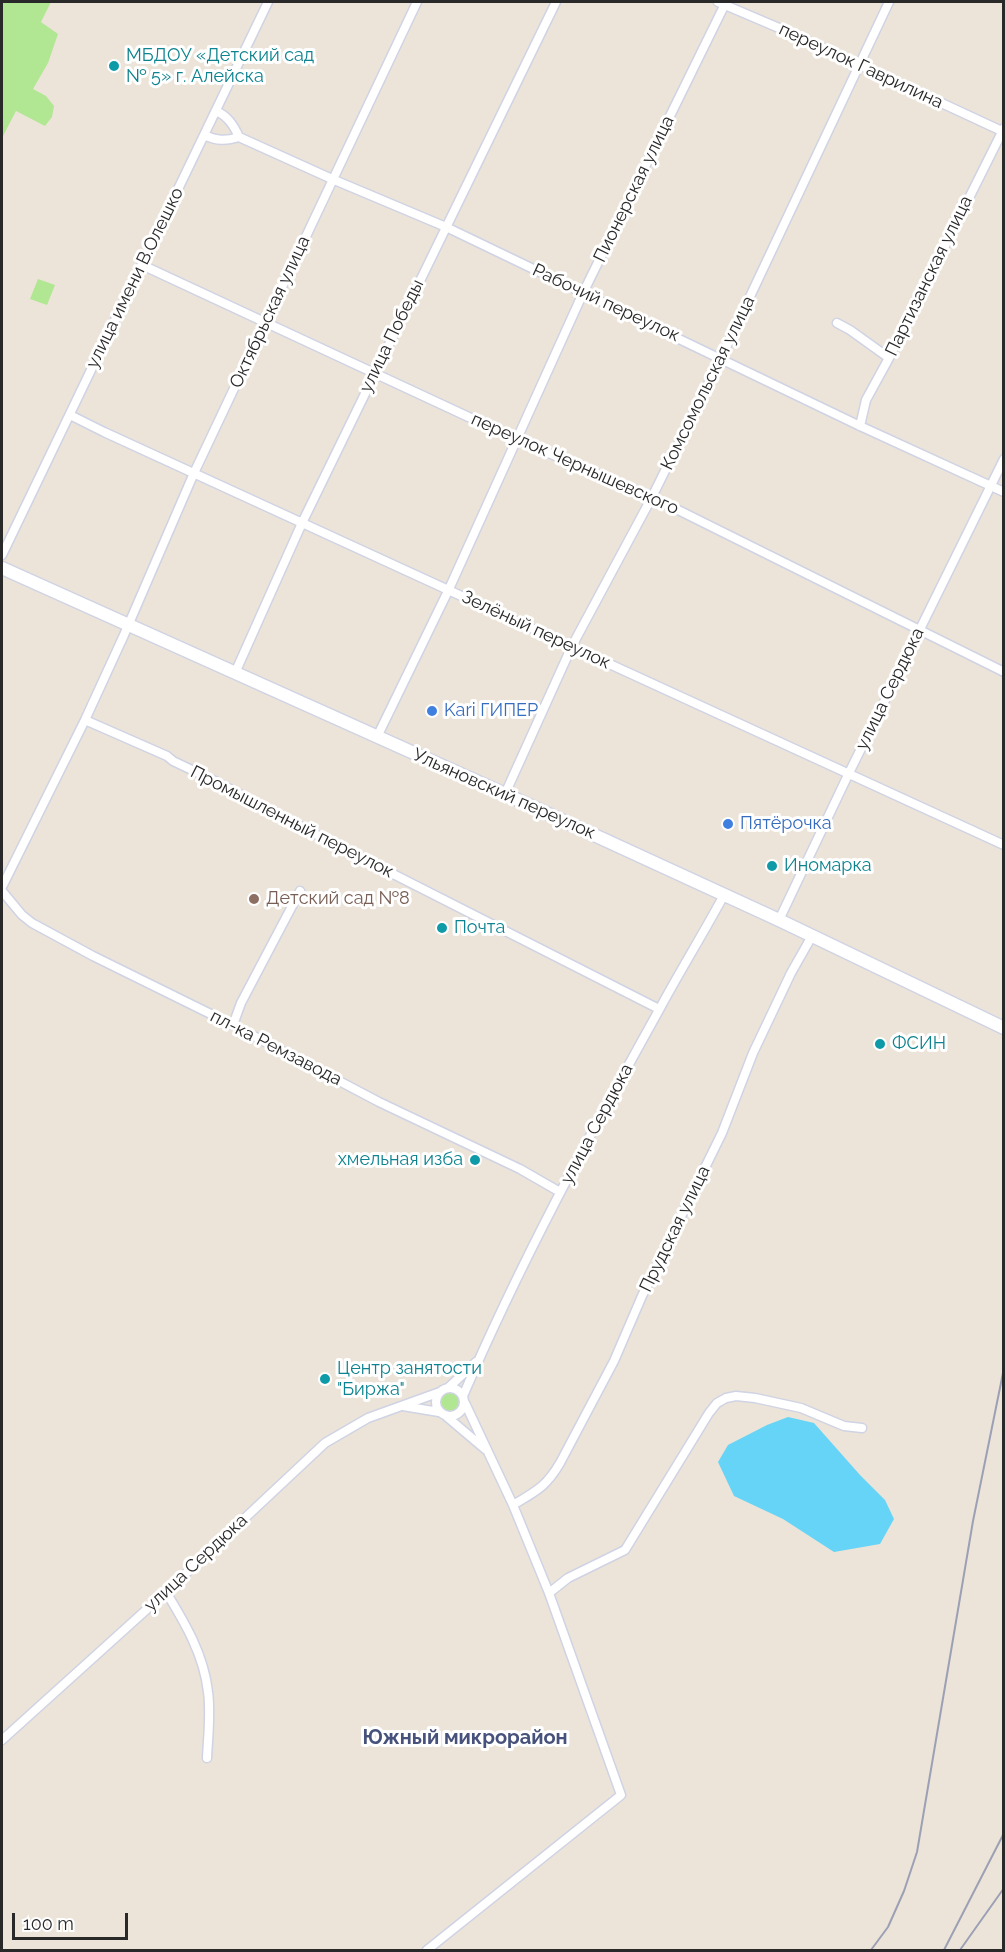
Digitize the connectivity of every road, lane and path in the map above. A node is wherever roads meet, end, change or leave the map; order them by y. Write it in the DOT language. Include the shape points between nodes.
graph roads {
  1 [pos="268,2"];
  2 [pos="417,2"];
  3 [pos="556,2"];
  4 [pos="723,2"];
  5 [pos="889,2"];
  6 [pos="858,65"];
  7 [pos="216,111"];
  8 [pos="1003,131"];
  9 [pos="204,135"];
  10 [pos="239,137"];
  11 [pos="332,179"];
  12 [pos="446,227"];
  13 [pos="142,265"];
  14 [pos="584,292"];
  15 [pos="264,322"];
  16 [pos="837,323"];
  17 [pos="721,358"];
  18 [pos="889,358"];
  19 [pos="374,374"];
  20 [pos="70,415"];
  21 [pos="860,426"];
  22 [pos="518,440"];
  23 [pos="1004,459"];
  24 [pos="194,473"];
  25 [pos="990,486"];
  26 [pos="1004,492"];
  27 [pos="652,496"];
  28 [pos="302,523"];
  29 [pos="2,555"];
  30 [pos="2,568"];
  31 [pos="449,589"];
  32 [pos="127,624"];
  33 [pos="919,630"];
  34 [pos="572,646"];
  35 [pos="1004,672"];
  36 [pos="235,673"];
  37 [pos="85,720"];
  38 [pos="377,737"];
  39 [pos="848,775"];
  40 [pos="505,794"];
  41 [pos="1004,845"];
  42 [pos="2,889"];
  43 [pos="300,891"];
  44 [pos="724,895"];
  45 [pos="779,920"];
  46 [pos="812,936"];
  47 [pos="659,1009"];
  48 [pos="233,1025"];
  49 [pos="1004,1028"];
  50 [pos="560,1192"];
  51 [pos="479,1358"];
  52 [pos="444,1390"];
  53 [pos="464,1400"];
  54 [pos="402,1406"];
  55 [pos="443,1414"];
  56 [pos="862,1428"];
  57 [pos="488,1452"];
  58 [pos="513,1505"];
  59 [pos="166,1592"];
  60 [pos="549,1593"];
  61 [pos="2,1740"];
  62 [pos="207,1758"];
  63 [pos="427,1950"];
  1 -- 7 [label="street, улица имени В.Олешко"];
  2 -- 11 [label="street, Октябрьская улица"];
  3 -- 12 [label="street, улица Победы"];
  4 -- 6 [label="street, переулок Гаврилина"];
  4 -- 14 [label="street, Пионерская улица"];
  5 -- 6 [label="street, Комсомольская улица"];
  6 -- 8 [label="street, переулок Гаврилина"];
  6 -- 17 [label="street, Комсомольская улица"];
  7 -- 9 [label="street, улица имени В.Олешко"];
  7 -- 10 [label="street, Рабочий переулок" via="224,114"];
  8 -- 18 [label="street, Партизанская улица"];
  9 -- 10 [label="street" via="226,141"];
  9 -- 13 [label="street, улица имени В.Олешко"];
  10 -- 11 [label="street, Рабочий переулок"];
  11 -- 12 [label="street, Рабочий переулок"];
  11 -- 15 [label="street, Октябрьская улица"];
  12 -- 14 [label="street, Рабочий переулок"];
  12 -- 19 [label="street, улица Победы"];
  13 -- 15 [label="street, переулок Чернышевского"];
  13 -- 20 [label="street, улица имени В.Олешко"];
  14 -- 17 [label="street, Рабочий переулок"];
  14 -- 22 [label="street, Пионерская улица"];
  15 -- 19 [label="street, переулок Чернышевского"];
  15 -- 24 [label="street, Октябрьская улица"];
  16 -- 18 [label="street"];
  17 -- 21 [label="street, Рабочий переулок"];
  17 -- 27 [label="street, Комсомольская улица"];
  18 -- 21 [label="street, Партизанская улица" via="866,400"];
  19 -- 22 [label="street, переулок Чернышевского"];
  19 -- 28 [label="street, улица Победы"];
  20 -- 24 [label="street, Зелёный переулок"];
  20 -- 29 [label="street, улица имени В.Олешко"];
  21 -- 25 [label="street, Рабочий переулок"];
  22 -- 27 [label="street, переулок Чернышевского"];
  22 -- 31 [label="street, Пионерская улица"];
  23 -- 25 [label="street, улица Сердюка"];
  24 -- 28 [label="street, Зелёный переулок"];
  24 -- 32 [label="street, Октябрьская улица"];
  25 -- 26 [label="street, Рабочий переулок"];
  25 -- 33 [label="street, улица Сердюка"];
  27 -- 33 [label="street, переулок Чернышевского"];
  27 -- 34 [label="street, Комсомольская улица"];
  28 -- 31 [label="street, Зелёный переулок"];
  28 -- 36 [label="street, улица Победы"];
  30 -- 32 [label="main road, Ульяновский переулок"];
  31 -- 34 [label="street, Зелёный переулок"];
  31 -- 38 [label="street, Пионерская улица"];
  32 -- 36 [label="main road, Ульяновский переулок"];
  32 -- 37 [label="street, Октябрьская улица"];
  33 -- 35 [label="street, переулок Чернышевского"];
  33 -- 39 [label="street, улица Сердюка"];
  34 -- 39 [label="street, Зелёный переулок"];
  34 -- 40 [label="street, Комсомольская улица"];
  36 -- 38 [label="main road, Ульяновский переулок"];
  37 -- 42 [label="street, Октябрьская улица"];
  37 -- 47 [label="street, Промышленный переулок" via="167,756"];
  38 -- 40 [label="main road, Ульяновский переулок"];
  39 -- 41 [label="street, Зелёный переулок"];
  39 -- 45 [label="street, улица Сердюка"];
  40 -- 44 [label="main road, Ульяновский переулок"];
  42 -- 48 [label="street, пл-ка Ремзавода" via="32,922"];
  43 -- 48 [label="street"];
  44 -- 45 [label="main road, Ульяновский переулок"];
  44 -- 47 [label="street, улица Сердюка"];
  45 -- 46 [label="main road, Ульяновский переулок"];
  46 -- 49 [label="main road, Ульяновский переулок"];
  46 -- 58 [label="street, Прудская улица" via="753,1053 722,1133 614,1361 550,1480"];
  47 -- 50 [label="street, улица Сердюка"];
  48 -- 50 [label="street, пл-ка Ремзавода"];
  50 -- 51 [label="street, улица Сердюка"];
  51 -- 52 [label="street"];
  51 -- 53 [label="street, улица Сердюка"];
  52 -- 53 [label="street" via="457,1389"];
  52 -- 54 [label="street, улица Сердюка"];
  52 -- 55 [label="street" via="436,1404"];
  53 -- 55 [label="street" via="458,1414"];
  53 -- 57 [label="street"];
  54 -- 55 [label="street"];
  54 -- 59 [label="street, улица Сердюка" via="368,1418 325,1443"];
  55 -- 57 [label="street"];
  56 -- 60 [label="street" via="755,1398 736,1396 717,1402 625,1550 568,1578"];
  57 -- 58 [label="street"];
  58 -- 60 [label="street"];
  59 -- 61 [label="street, улица Сердюка"];
  59 -- 62 [label="street" via="191,1636 203,1671 208,1692"];
  60 -- 63 [label="street" via="621,1795"];
}
